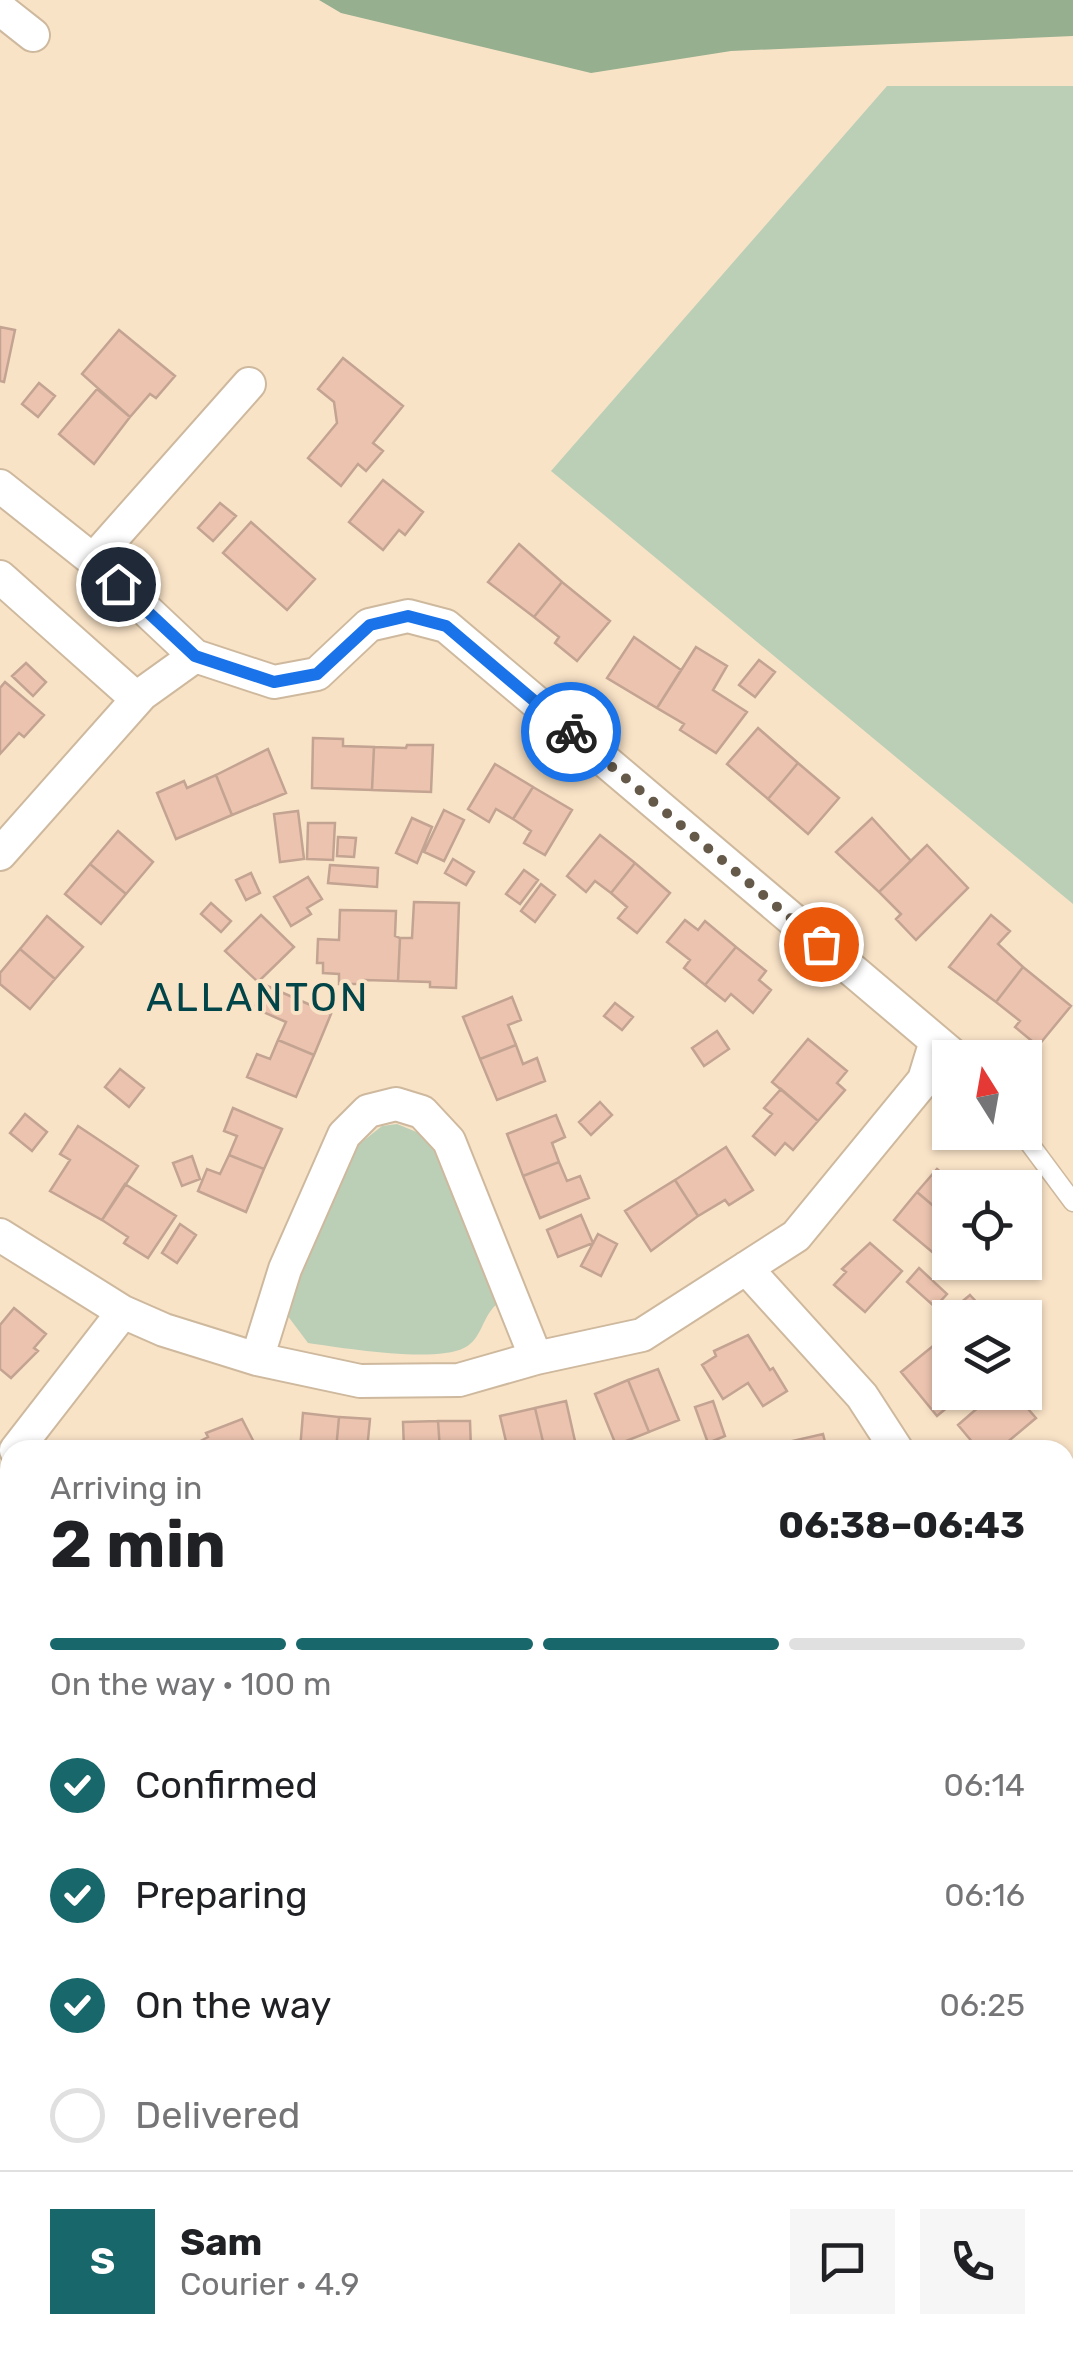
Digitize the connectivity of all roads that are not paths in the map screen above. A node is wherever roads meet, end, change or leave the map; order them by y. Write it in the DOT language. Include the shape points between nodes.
graph roads {
  1 [pos="0,9"];
  2 [pos="33,35"];
  3 [pos="249,384"];
  4 [pos="0,486"];
  5 [pos="93,560"];
  6 [pos="0,578"];
  7 [pos="195,656"];
  8 [pos="137,699"];
  9 [pos="0,854"];
  10 [pos="934,1040"];
  11 [pos="932,1069"];
  12 [pos="1034,1150"];
  13 [pos="1073,1202"];
  14 [pos="0,1235"];
  15 [pos="746,1268"];
  16 [pos="123,1312"];
  17 [pos="536,1358"];
  18 [pos="257,1359"];
  19 [pos="24,1440"];
  20 [pos="891,1440"];
  1 -- 2 [label="street"];
  3 -- 5 [label="street"];
  4 -- 5 [label="street"];
  5 -- 7 [label="street"];
  6 -- 8 [label="street"];
  7 -- 8 [label="street"];
  7 -- 10 [label="street" via="274,682 317,674 370,625 408,616 446,626"];
  8 -- 9 [label="street"];
  11 -- 15 [label="street" via="796,1236"];
  12 -- 13 [label="lane"];
  14 -- 16 [label="street"];
  15 -- 17 [label="street" via="642,1335"];
  15 -- 20 [label="street" via="862,1396"];
  16 -- 18 [label="street"];
  16 -- 19 [label="street"];
  17 -- 18 [label="street" via="459,1380 360,1381"];
  17 -- 18 [label="street" via="449,1140 422,1112 396,1104 368,1111 344,1134 285,1269"];
}
